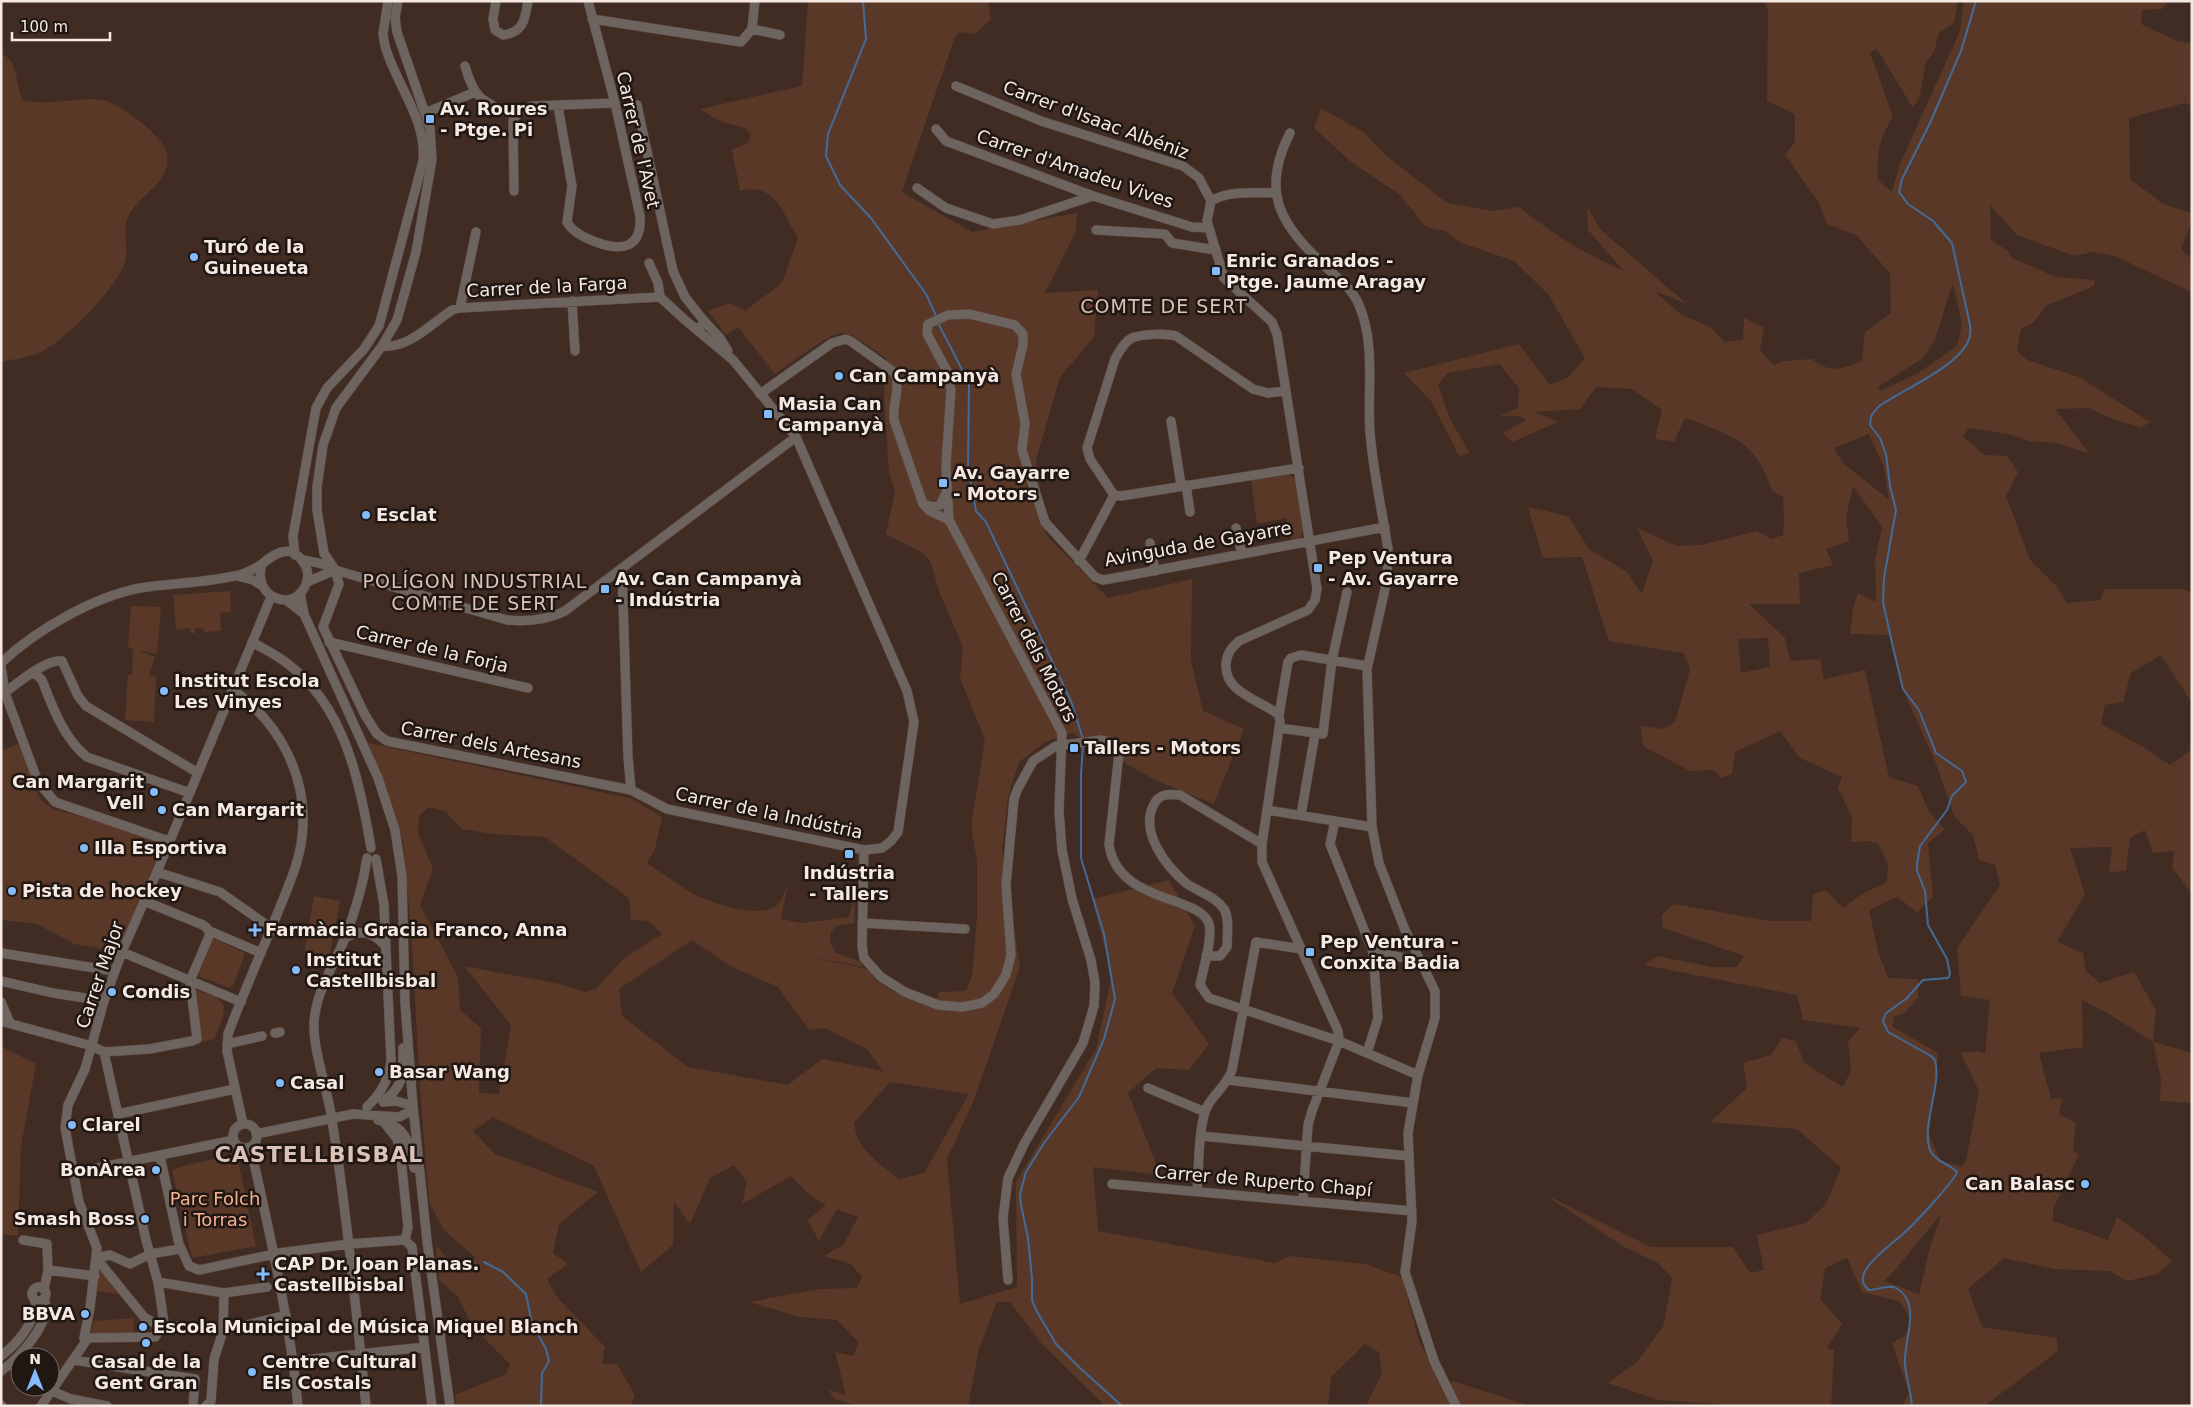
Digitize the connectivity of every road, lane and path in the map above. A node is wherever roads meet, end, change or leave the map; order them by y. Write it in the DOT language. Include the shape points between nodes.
graph roads {
  1 [pos="388,1"];
  2 [pos="398,1"];
  3 [pos="496,1"];
  4 [pos="528,1"];
  5 [pos="588,1"];
  6 [pos="755,1"];
  7 [pos="592,19"];
  8 [pos="752,29"];
  9 [pos="780,35"];
  10 [pos="465,66"];
  11 [pos="956,86"];
  12 [pos="475,92"];
  13 [pos="615,103"];
  14 [pos="637,105"];
  15 [pos="558,106"];
  16 [pos="426,113"];
  17 [pos="515,116"];
  18 [pos="936,129"];
  19 [pos="1290,133"];
  20 [pos="916,188"];
  21 [pos="514,191"];
  22 [pos="1276,192"];
  23 [pos="1093,196"];
  24 [pos="1212,201"];
  25 [pos="1209,228"];
  26 [pos="1096,230"];
  27 [pos="476,232"];
  28 [pos="1216,250"];
  29 [pos="649,263"];
  30 [pos="660,297"];
  31 [pos="572,302"];
  32 [pos="460,308"];
  33 [pos="704,321"];
  34 [pos="698,330"];
  35 [pos="382,346"];
  36 [pos="575,351"];
  37 [pos="733,360"];
  38 [pos="1286,391"];
  39 [pos="760,394"];
  40 [pos="1171,421"];
  41 [pos="796,437"];
  42 [pos="1299,468"];
  43 [pos="1184,485"];
  44 [pos="948,491"];
  45 [pos="1114,495"];
  46 [pos="923,504"];
  47 [pos="1190,512"];
  48 [pos="949,520"];
  49 [pos="1384,527"];
  50 [pos="1236,528"];
  51 [pos="293,536"];
  52 [pos="1309,541"];
  53 [pos="1150,543"];
  54 [pos="280,552"];
  55 [pos="1242,554"];
  56 [pos="298,557"];
  57 [pos="1079,561"];
  58 [pos="262,564"];
  59 [pos="335,570"];
  60 [pos="622,570"];
  61 [pos="1155,571"];
  62 [pos="237,576"];
  63 [pos="307,582"];
  64 [pos="261,585"];
  65 [pos="1348,592"];
  66 [pos="300,593"];
  67 [pos="271,597"];
  68 [pos="286,600"];
  69 [pos="304,614"];
  70 [pos="252,642"];
  71 [pos="329,642"];
  72 [pos="1332,660"];
  73 [pos="1,664"];
  74 [pos="1367,666"];
  75 [pos="32,673"];
  76 [pos="2,678"];
  77 [pos="528,688"];
  78 [pos="232,689"];
  79 [pos="2,693"];
  80 [pos="1279,715"];
  81 [pos="1279,728"];
  82 [pos="1315,734"];
  83 [pos="1062,745"];
  84 [pos="198,773"];
  85 [pos="632,790"];
  86 [pos="190,793"];
  87 [pos="1267,810"];
  88 [pos="1301,815"];
  89 [pos="1334,821"];
  90 [pos="1372,827"];
  91 [pos="170,842"];
  92 [pos="1262,844"];
  93 [pos="864,850"];
  94 [pos="372,859"];
  95 [pos="158,872"];
  96 [pos="144,901"];
  97 [pos="862,923"];
  98 [pos="271,928"];
  99 [pos="965,929"];
  100 [pos="210,934"];
  101 [pos="345,938"];
  102 [pos="386,947"];
  103 [pos="1302,949"];
  104 [pos="122,952"];
  105 [pos="1373,952"];
  106 [pos="1,953"];
  107 [pos="261,953"];
  108 [pos="1206,956"];
  109 [pos="1421,961"];
  110 [pos="114,971"];
  111 [pos="190,980"];
  112 [pos="1,981"];
  113 [pos="104,1001"];
  114 [pos="1,1002"];
  115 [pos="241,1002"];
  116 [pos="405,1003"];
  117 [pos="1244,1008"];
  118 [pos="6,1022"];
  119 [pos="262,1036"];
  120 [pos="1339,1041"];
  121 [pos="227,1044"];
  122 [pos="92,1046"];
  123 [pos="104,1052"];
  124 [pos="1367,1053"];
  125 [pos="1418,1075"];
  126 [pos="1229,1080"];
  127 [pos="1148,1088"];
  128 [pos="235,1089"];
  129 [pos="1321,1091"];
  130 [pos="383,1102"];
  131 [pos="1413,1103"];
  132 [pos="413,1106"];
  133 [pos="367,1107"];
  134 [pos="1205,1112"];
  135 [pos="118,1114"];
  136 [pos="354,1114"];
  137 [pos="332,1119"];
  138 [pos="382,1121"];
  139 [pos="244,1124"];
  140 [pos="256,1134"];
  141 [pos="1201,1136"];
  142 [pos="234,1140"];
  143 [pos="1306,1146"];
  144 [pos="249,1147"];
  145 [pos="160,1156"];
  146 [pos="1409,1156"];
  147 [pos="128,1162"];
  148 [pos="73,1173"];
  149 [pos="1112,1184"];
  150 [pos="1197,1191"];
  151 [pos="1303,1200"];
  152 [pos="424,1204"];
  153 [pos="1412,1211"];
  154 [pos="23,1240"];
  155 [pos="404,1240"];
  156 [pos="349,1244"];
  157 [pos="180,1249"];
  158 [pos="275,1253"];
  159 [pos="150,1254"];
  160 [pos="96,1258"];
  161 [pos="48,1270"];
  162 [pos="95,1276"];
  163 [pos="1008,1280"];
  164 [pos="158,1282"];
  165 [pos="267,1287"];
  166 [pos="224,1294"];
  167 [pos="41,1296"];
  168 [pos="286,1315"];
  169 [pos="164,1323"];
  170 [pos="223,1331"];
  171 [pos="84,1338"];
  172 [pos="425,1347"];
  173 [pos="361,1354"];
  174 [pos="1,1356"];
  175 [pos="74,1360"];
  176 [pos="294,1361"];
  177 [pos="1,1371"];
  178 [pos="60,1373"];
  179 [pos="60,1376"];
  180 [pos="60,1393"];
  181 [pos="107,1406"];
  182 [pos="193,1406"];
  183 [pos="206,1406"];
  184 [pos="298,1406"];
  185 [pos="366,1406"];
  186 [pos="432,1406"];
  187 [pos="450,1406"];
  188 [pos="1456,1406"];
  1 -- 51 [label="street" via="385,46 417,119 423,139 423,161 379,326 368,344 327,388 316,408"];
  2 -- 16 [label="street" via="397,32"];
  3 -- 4 [label="street" via="495,30 503,36 521,28"];
  5 -- 7 [label="street, Carrer de l'Avet"];
  6 -- 8 [label="street"];
  7 -- 8 [label="street" via="733,42 741,42"];
  7 -- 13 [label="street, Carrer de l'Avet"];
  8 -- 9 [label="street"];
  10 -- 12 [label="street" via="470,86"];
  11 -- 24 [label="street, Carrer d'Isaac Albéniz" via="1041,121 1174,162 1199,178"];
  12 -- 16 [label="street"];
  12 -- 17 [label="street" via="480,99"];
  13 -- 15 [label="street"];
  13 -- 15 [label="street, Carrer de l'Avet" via="640,227 632,242 615,248 587,239 567,222 572,186"];
  14 -- 33 [label="street, Carrer de la Indústria" via="673,271 685,297"];
  15 -- 17 [label="street" via="532,106"];
  16 -- 35 [label="street" via="433,150 428,183 411,273 397,320"];
  17 -- 21 [label="street"];
  18 -- 23 [label="street, Carrer d'Amadeu Vives" via="946,141"];
  19 -- 22 [label="street" via="1280,158"];
  20 -- 23 [label="street" via="946,208 993,224 1020,220"];
  22 -- 24 [label="street" via="1231,194"];
  22 -- 49 [label="street" via="1280,210 1291,228 1310,252 1350,291 1363,316 1369,345 1370,434"];
  23 -- 25 [label="street, Carrer d'Amadeu Vives" via="1192,228"];
  24 -- 25 [label="street" via="1207,216"];
  25 -- 28 [label="street"];
  26 -- 28 [label="street" via="1165,234 1172,243"];
  27 -- 32 [label="street"];
  28 -- 38 [label="street" via="1224,278 1272,322 1277,334"];
  29 -- 30 [label="street, Carrer de la Farga"];
  30 -- 31 [label="street, Carrer de la Farga"];
  30 -- 34 [label="street, Carrer de la Indústria"];
  31 -- 32 [label="street, Carrer de la Farga"];
  31 -- 36 [label="street"];
  32 -- 35 [label="street, Carrer de la Farga" via="452,310 406,342"];
  33 -- 34 [label="street"];
  33 -- 37 [label="street, Carrer de la Indústria" via="720,338"];
  34 -- 37 [label="street, Carrer de la Indústria"];
  35 -- 59 [label="street" via="336,408 321,456 317,510 324,553"];
  37 -- 39 [label="street, Carrer de la Indústria"];
  38 -- 42 [label="street"];
  38 -- 45 [label="street" via="1268,393 1253,389 1176,336 1167,333 1132,338 1114,359 1087,448 1090,459"];
  39 -- 41 [label="street, Carrer de la Indústria"];
  39 -- 46 [label="street" via="832,343 846,339 888,366 898,379 894,420"];
  40 -- 43 [label="street"];
  41 -- 60 [label="street"];
  41 -- 93 [label="street, Carrer de la Indústria" via="912,705 913,733 898,832 892,842 882,848"];
  42 -- 43 [label="street"];
  42 -- 52 [label="street"];
  43 -- 45 [label="street"];
  43 -- 47 [label="street"];
  44 -- 46 [label="street" via="940,505"];
  44 -- 48 [label="street, Avinguda de Gayarre"];
  44 -- 57 [label="street, Avinguda de Gayarre" via="946,465 951,390 947,371 927,334 927,327 937,318 958,314 1015,325 1023,334 1016,374 1025,423 1024,462 1045,522"];
  45 -- 57 [label="street"];
  46 -- 48 [label="street"];
  48 -- 83 [label="street, Carrer dels Motors" via="1062,733"];
  49 -- 52 [label="street, Avinguda de Gayarre"];
  49 -- 74 [label="street" via="1388,548 1387,580"];
  50 -- 55 [label="street"];
  51 -- 54 [label="street"];
  51 -- 56 [label="street"];
  52 -- 55 [label="street, Avinguda de Gayarre"];
  52 -- 80 [label="street" via="1317,589 1315,600 1308,610 1239,641 1230,649 1227,659 1227,676 1235,688"];
  53 -- 61 [label="street"];
  54 -- 56 [label="street"];
  54 -- 58 [label="street" via="272,554"];
  55 -- 61 [label="street, Avinguda de Gayarre"];
  56 -- 59 [label="street" via="326,563"];
  56 -- 63 [label="street" via="307,570"];
  57 -- 61 [label="street, Avinguda de Gayarre" via="1095,577 1103,580"];
  58 -- 62 [label="street"];
  58 -- 64 [label="street"];
  59 -- 60 [label="street" via="520,621 566,611"];
  59 -- 63 [label="street"];
  59 -- 71 [label="street, Carrer dels Artesans" via="338,584 324,627"];
  60 -- 85 [label="street"];
  62 -- 64 [label="street"];
  62 -- 73 [label="street" via="122,593 56,622"];
  63 -- 66 [label="street"];
  64 -- 67 [label="street"];
  65 -- 72 [label="street"];
  66 -- 68 [label="street"];
  66 -- 69 [label="street"];
  67 -- 68 [label="street"];
  67 -- 70 [label="street, Carrer Major"];
  68 -- 69 [label="street"];
  69 -- 116 [label="street" via="378,778 395,830 402,884"];
  70 -- 78 [label="street, Carrer Major"];
  70 -- 94 [label="street" via="294,669 333,715 350,756 371,848 378,851"];
  71 -- 77 [label="street, Carrer de la Forja"];
  71 -- 85 [label="street, Carrer dels Artesans" via="365,715 382,738"];
  72 -- 74 [label="street"];
  72 -- 80 [label="street" via="1301,655 1291,658"];
  72 -- 82 [label="street" via="1323,734"];
  73 -- 76 [label="street"];
  74 -- 90 [label="street"];
  75 -- 79 [label="street"];
  75 -- 84 [label="street" via="52,662 62,661 86,706"];
  75 -- 86 [label="street" via="42,680 59,720 88,757"];
  76 -- 79 [label="street"];
  78 -- 84 [label="street, Carrer Major"];
  78 -- 98 [label="street" via="247,699 276,732 293,765 300,794 302,839 291,880"];
  79 -- 91 [label="street" via="38,782 54,802"];
  80 -- 81 [label="street"];
  81 -- 82 [label="street"];
  81 -- 87 [label="street"];
  82 -- 88 [label="street"];
  83 -- 97 [label="street" via="1033,761 1015,793 1006,899 1011,955 1006,975 994,994 982,1004 962,1007 938,1005 889,984 864,958"];
  83 -- 108 [label="street" via="1100,740 1115,746 1119,753 1110,856 1123,874 1146,891 1203,914 1209,922 1210,931"];
  83 -- 163 [label="street, Carrer dels Motors" via="1059,811 1062,850 1072,899 1091,960 1094,1006 1080,1048 1011,1169 1003,1218"];
  84 -- 86 [label="street, Carrer Major"];
  85 -- 93 [label="street, Carrer de la Indústria" via="667,809"];
  86 -- 91 [label="street, Carrer Major"];
  87 -- 88 [label="street"];
  87 -- 92 [label="street"];
  88 -- 89 [label="street"];
  89 -- 90 [label="street"];
  89 -- 105 [label="street" via="1330,844"];
  90 -- 109 [label="street" via="1379,863"];
  91 -- 95 [label="street, Carrer Major"];
  92 -- 103 [label="street" via="1262,862"];
  92 -- 108 [label="street" via="1180,795 1158,797 1153,806 1151,833 1163,857 1187,884 1225,910 1227,947 1220,956"];
  93 -- 97 [label="street"];
  94 -- 101 [label="street"];
  94 -- 102 [label="street" via="384,905"];
  95 -- 96 [label="street, Carrer Major"];
  95 -- 98 [label="street" via="220,892"];
  96 -- 100 [label="street" via="207,928"];
  96 -- 104 [label="street, Carrer Major"];
  97 -- 99 [label="street"];
  98 -- 107 [label="street"];
  100 -- 107 [label="street" via="212,932"];
  100 -- 111 [label="street"];
  101 -- 102 [label="street" via="358,932 370,934"];
  101 -- 137 [label="street" via="317,1006 314,1024"];
  102 -- 133 [label="street" via="390,1073 384,1087"];
  103 -- 117 [label="street" via="1256,942"];
  103 -- 120 [label="street" via="1333,1018"];
  104 -- 110 [label="street, Carrer Major"];
  104 -- 111 [label="street"];
  105 -- 109 [label="street"];
  105 -- 124 [label="street" via="1378,1018"];
  106 -- 110 [label="street"];
  107 -- 115 [label="street"];
  108 -- 117 [label="street" via="1200,985 1204,992 1209,998"];
  109 -- 125 [label="street" via="1435,992 1436,1003 1435,1018"];
  110 -- 113 [label="street, Carrer Major"];
  111 -- 115 [label="street"];
  111 -- 123 [label="street" via="196,1038 148,1049"];
  112 -- 113 [label="street"];
  113 -- 122 [label="street, Carrer Major"];
  114 -- 118 [label="street"];
  115 -- 121 [label="street"];
  116 -- 130 [label="street" via="402,1081 396,1092"];
  116 -- 132 [label="street"];
  117 -- 120 [label="street"];
  117 -- 126 [label="street"];
  118 -- 122 [label="street"];
  119 -- 121 [label="street"];
  120 -- 124 [label="street"];
  120 -- 129 [label="street"];
  121 -- 128 [label="street"];
  122 -- 123 [label="street"];
  122 -- 148 [label="street, Carrer Major" via="66,1112"];
  123 -- 135 [label="street"];
  124 -- 125 [label="street"];
  125 -- 131 [label="street"];
  126 -- 129 [label="street"];
  126 -- 134 [label="street"];
  127 -- 134 [label="street"];
  128 -- 135 [label="street"];
  128 -- 139 [label="street"];
  129 -- 131 [label="street"];
  129 -- 143 [label="street" via="1312,1110"];
  130 -- 132 [label="street" via="396,1101"];
  130 -- 133 [label="street"];
  131 -- 146 [label="street" via="1408,1133"];
  132 -- 136 [label="street" via="399,1117"];
  132 -- 152 [label="street"];
  133 -- 136 [label="street"];
  134 -- 141 [label="street"];
  135 -- 147 [label="street"];
  136 -- 137 [label="street"];
  136 -- 138 [label="street"];
  137 -- 140 [label="street"];
  137 -- 156 [label="street"];
  138 -- 152 [label="street" via="404,1133 411,1148 417,1192"];
  138 -- 155 [label="street" via="397,1139 400,1149 408,1227"];
  139 -- 140 [label="street" via="253,1128"];
  139 -- 142 [label="street" via="235,1130"];
  140 -- 144 [label="street" via="255,1142"];
  141 -- 143 [label="street"];
  141 -- 150 [label="street"];
  142 -- 144 [label="street" via="242,1147"];
  142 -- 145 [label="street"];
  143 -- 146 [label="street"];
  143 -- 151 [label="street"];
  144 -- 158 [label="street"];
  145 -- 147 [label="street"];
  145 -- 157 [label="street"];
  146 -- 153 [label="street"];
  147 -- 148 [label="street"];
  147 -- 159 [label="street"];
  148 -- 160 [label="street, Carrer Major" via="79,1202 97,1248"];
  149 -- 150 [label="street, Carrer de Ruperto Chapí"];
  150 -- 151 [label="street, Carrer de Ruperto Chapí"];
  151 -- 153 [label="street, Carrer de Ruperto Chapí"];
  152 -- 187 [label="street"];
  153 -- 188 [label="street" via="1405,1272 1434,1362"];
  154 -- 161 [label="street" via="47,1244"];
  155 -- 156 [label="street"];
  155 -- 172 [label="street" via="412,1247"];
  156 -- 158 [label="street"];
  156 -- 173 [label="street"];
  157 -- 158 [label="street" via="189,1266 199,1270"];
  157 -- 159 [label="street"];
  158 -- 168 [label="street"];
  159 -- 160 [label="street" via="130,1264 110,1254"];
  159 -- 164 [label="street"];
  160 -- 162 [label="street, Carrer Major"];
  160 -- 169 [label="street" via="144,1317 156,1324"];
  161 -- 162 [label="street"];
  161 -- 167 [label="street"];
  162 -- 171 [label="street, Carrer Major"];
  164 -- 166 [label="street"];
  164 -- 169 [label="street"];
  165 -- 166 [label="street"];
  166 -- 170 [label="street"];
  167 -- 174 [label="street" via="28,1324"];
  167 -- 177 [label="street" via="47,1306 45,1318 16,1360"];
  168 -- 170 [label="street"];
  168 -- 176 [label="street"];
  169 -- 170 [label="street"];
  169 -- 171 [label="street" via="155,1337"];
  170 -- 183 [label="street" via="214,1359 211,1401"];
  171 -- 175 [label="street" via="86,1341"];
  171 -- 178 [label="street"];
  172 -- 173 [label="street"];
  172 -- 186 [label="street"];
  173 -- 176 [label="street"];
  173 -- 185 [label="street"];
  175 -- 179 [label="street"];
  175 -- 182 [label="street" via="195,1379"];
  176 -- 184 [label="street"];
  180 -- 181 [label="street" via="71,1399"];
}
